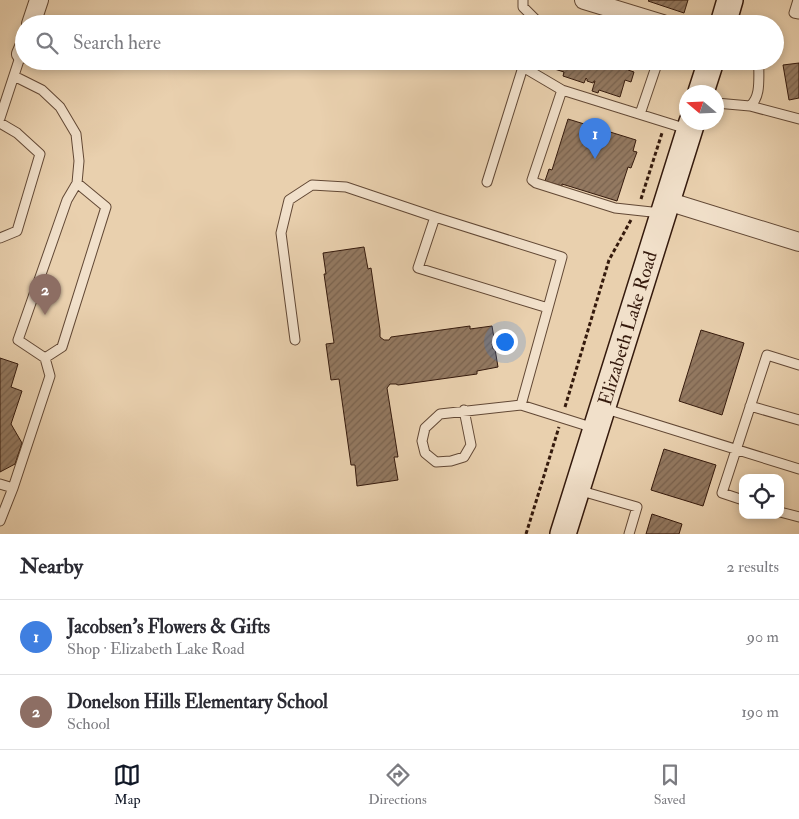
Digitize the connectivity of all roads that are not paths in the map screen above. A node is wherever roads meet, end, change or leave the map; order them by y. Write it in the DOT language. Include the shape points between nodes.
graph roads {
  1 [pos="40,0"];
  2 [pos="523,0"];
  3 [pos="584,0"];
  4 [pos="730,0"];
  5 [pos="798,0"];
  6 [pos="799,14"];
  7 [pos="34,15"];
  8 [pos="531,15"];
  9 [pos="633,15"];
  10 [pos="726,15"];
  11 [pos="16,70"];
  12 [pos="522,70"];
  13 [pos="533,70"];
  14 [pos="655,70"];
  15 [pos="708,70"];
  16 [pos="758,70"];
  17 [pos="14,76"];
  18 [pos="703,85"];
  19 [pos="562,90"];
  20 [pos="724,104"];
  21 [pos="750,106"];
  22 [pos="640,114"];
  23 [pos="0,118"];
  24 [pos="799,119"];
  25 [pos="0,123"];
  26 [pos="679,124"];
  27 [pos="690,130"];
  28 [pos="487,182"];
  29 [pos="77,183"];
  30 [pos="665,207"];
  31 [pos="435,217"];
  32 [pos="0,238"];
  33 [pos="799,242"];
  34 [pos="548,308"];
  35 [pos="295,340"];
  36 [pos="45,358"];
  37 [pos="799,365"];
  38 [pos="520,405"];
  39 [pos="750,406"];
  40 [pos="464,410"];
  41 [pos="599,418"];
  42 [pos="799,420"];
  43 [pos="735,449"];
  44 [pos="799,469"];
  45 [pos="0,484"];
  46 [pos="13,488"];
  47 [pos="577,490"];
  48 [pos="739,499"];
  49 [pos="784,513"];
  50 [pos="799,518"];
  51 [pos="0,520"];
  52 [pos="564,534"];
  53 [pos="629,534"];
  1 -- 7 [label="street"];
  2 -- 8 [label="lane" via="523,7"];
  3 -- 9 [label="street"];
  4 -- 10 [label="main road"];
  5 -- 6 [label="lane" via="794,13"];
  11 -- 17 [label="lane"];
  12 -- 28 [label="lane"];
  13 -- 19 [label="lane"];
  14 -- 22 [label="lane"];
  15 -- 18 [label="main road"];
  16 -- 21 [label="lane" via="758,96"];
  17 -- 23 [label="lane"];
  17 -- 29 [label="lane" via="42,90 60,107 76,134"];
  19 -- 22 [label="lane"];
  19 -- 30 [label="lane" via="532,180 615,208"];
  20 -- 21 [label="lane"];
  21 -- 24 [label="lane"];
  22 -- 26 [label="lane"];
  25 -- 32 [label="lane" via="17,133 40,154 16,231"];
  27 -- 30 [label="main road, Elizabeth Lake Road"];
  29 -- 36 [label="lane" via="67,200 18,340"];
  29 -- 36 [label="lane" via="106,207 62,347"];
  30 -- 33 [label="street"];
  30 -- 41 [label="main road, Elizabeth Lake Road"];
  31 -- 34 [label="lane" via="562,257"];
  31 -- 34 [label="lane" via="418,268"];
  31 -- 35 [label="lane" via="346,187 312,185 289,200 281,233"];
  34 -- 38 [label="lane"];
  36 -- 46 [label="lane" via="50,376"];
  37 -- 39 [label="lane" via="767,355"];
  38 -- 40 [label="lane"];
  38 -- 41 [label="lane" via="562,418"];
  39 -- 42 [label="lane"];
  39 -- 43 [label="lane"];
  40 -- 40 [label="lane" via="440,414 425,428 422,441 425,453 436,462 464,457 470,445"];
  41 -- 43 [label="lane"];
  41 -- 47 [label="main road, Elizabeth Lake Road"];
  43 -- 44 [label="lane"];
  43 -- 48 [label="lane" via="722,493"];
  45 -- 46 [label="lane"];
  46 -- 51 [label="lane"];
  47 -- 52 [label="main road, Elizabeth Lake Road"];
  47 -- 53 [label="lane" via="637,508"];
  49 -- 50 [label="lane"];
}
